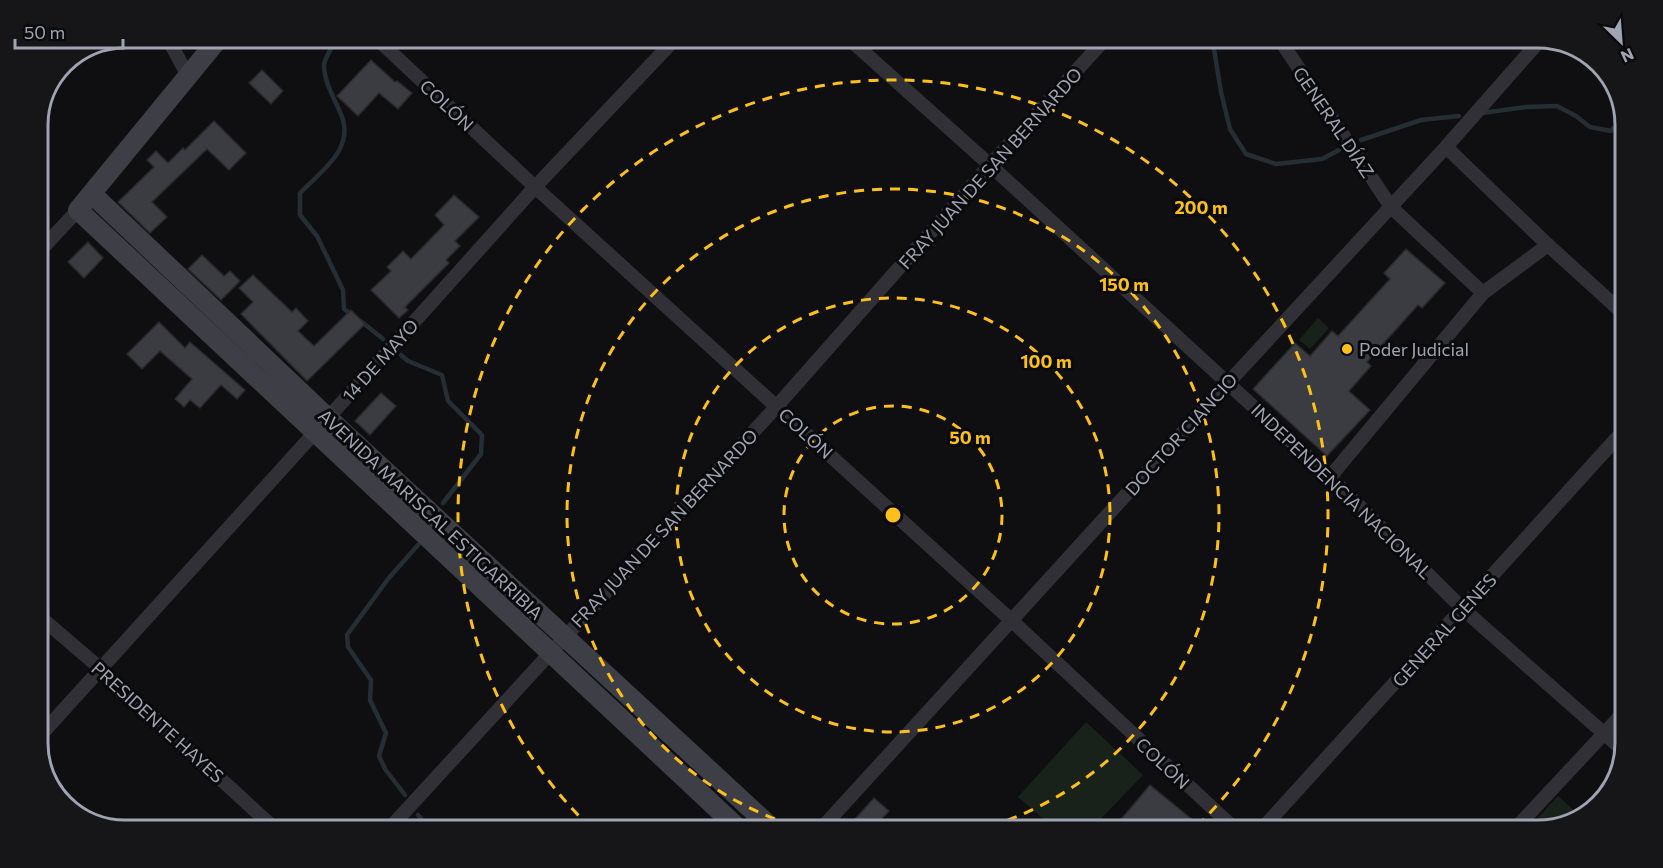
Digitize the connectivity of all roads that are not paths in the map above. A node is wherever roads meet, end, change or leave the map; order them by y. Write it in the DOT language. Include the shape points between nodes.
graph roads {
  1 [pos="173,48"];
  2 [pos="212,48"];
  3 [pos="386,48"];
  4 [pos="667,48"];
  5 [pos="858,48"];
  6 [pos="1098,48"];
  7 [pos="1285,48"];
  8 [pos="1533,48"];
  9 [pos="188,76"];
  10 [pos="1446,147"];
  11 [pos="990,165"];
  12 [pos="535,187"];
  13 [pos="92,194"];
  14 [pos="1391,207"];
  15 [pos="78,210"];
  16 [pos="48,242"];
  17 [pos="1548,245"];
  18 [pos="1483,293"];
  19 [pos="1615,306"];
  20 [pos="1228,383"];
  21 [pos="777,406"];
  22 [pos="322,425"];
  23 [pos="1615,440"];
  24 [pos="1330,477"];
  25 [pos="1463,609"];
  26 [pos="1012,621"];
  27 [pos="48,624"];
  28 [pos="563,637"];
  29 [pos="550,653"];
  30 [pos="101,669"];
  31 [pos="1615,722"];
  32 [pos="48,727"];
  33 [pos="1604,733"];
  34 [pos="1615,743"];
  35 [pos="264,820"];
  36 [pos="398,820"];
  37 [pos="728,820"];
  38 [pos="762,820"];
  39 [pos="830,820"];
  40 [pos="1224,820"];
  41 [pos="1271,820"];
  42 [pos="1524,820"];
  1 -- 9 [label="street"];
  2 -- 9 [label="main road"];
  3 -- 12 [label="street, COLÓN"];
  4 -- 12 [label="street, 14 DE MAYO"];
  5 -- 11 [label="street, INDEPENDENCIA NACIONAL"];
  6 -- 11 [label="street, FRAY JUAN DE SAN BERNARDO"];
  7 -- 14 [label="street, GENERAL DÍAZ"];
  8 -- 10 [label="street, DOCTOR CIANCIO"];
  9 -- 13 [label="main road"];
  10 -- 14 [label="street, DOCTOR CIANCIO"];
  10 -- 17 [label="street"];
  11 -- 20 [label="street, INDEPENDENCIA NACIONAL"];
  11 -- 21 [label="street, FRAY JUAN DE SAN BERNARDO"];
  12 -- 21 [label="street, COLÓN"];
  12 -- 22 [label="street, 14 DE MAYO"];
  13 -- 15 [label="main road"];
  13 -- 22 [label="main road, AVENIDA MARISCAL ESTIGARRIBIA"];
  14 -- 18 [label="street, GENERAL DÍAZ"];
  14 -- 20 [label="street, DOCTOR CIANCIO"];
  15 -- 16 [label="street"];
  15 -- 22 [label="main road, AVENIDA MARISCAL ESTIGARRIBIA"];
  17 -- 18 [label="street"];
  17 -- 19 [label="street"];
  18 -- 24 [label="street"];
  20 -- 24 [label="street, INDEPENDENCIA NACIONAL"];
  20 -- 26 [label="street, DOCTOR CIANCIO"];
  21 -- 26 [label="street, COLÓN"];
  21 -- 28 [label="street, FRAY JUAN DE SAN BERNARDO"];
  22 -- 28 [label="main road, AVENIDA MARISCAL ESTIGARRIBIA"];
  22 -- 29 [label="main road, AVENIDA MARISCAL ESTIGARRIBIA"];
  22 -- 30 [label="street, 14 DE MAYO"];
  23 -- 25 [label="street, GENERAL GENES"];
  24 -- 25 [label="street, INDEPENDENCIA NACIONAL"];
  25 -- 33 [label="street, INDEPENDENCIA NACIONAL"];
  25 -- 41 [label="street, GENERAL GENES"];
  26 -- 39 [label="street, DOCTOR CIANCIO"];
  26 -- 40 [label="street, COLÓN"];
  27 -- 30 [label="street, PRESIDENTE HAYES"];
  28 -- 29 [label="street, FRAY JUAN DE SAN BERNARDO"];
  28 -- 38 [label="main road, AVENIDA MARISCAL ESTIGARRIBIA"];
  29 -- 36 [label="street, FRAY JUAN DE SAN BERNARDO"];
  29 -- 37 [label="main road, AVENIDA MARISCAL ESTIGARRIBIA"];
  30 -- 32 [label="street, 14 DE MAYO"];
  30 -- 35 [label="street, PRESIDENTE HAYES"];
  31 -- 33 [label="street"];
  33 -- 34 [label="street, INDEPENDENCIA NACIONAL"];
  33 -- 42 [label="street"];
}
